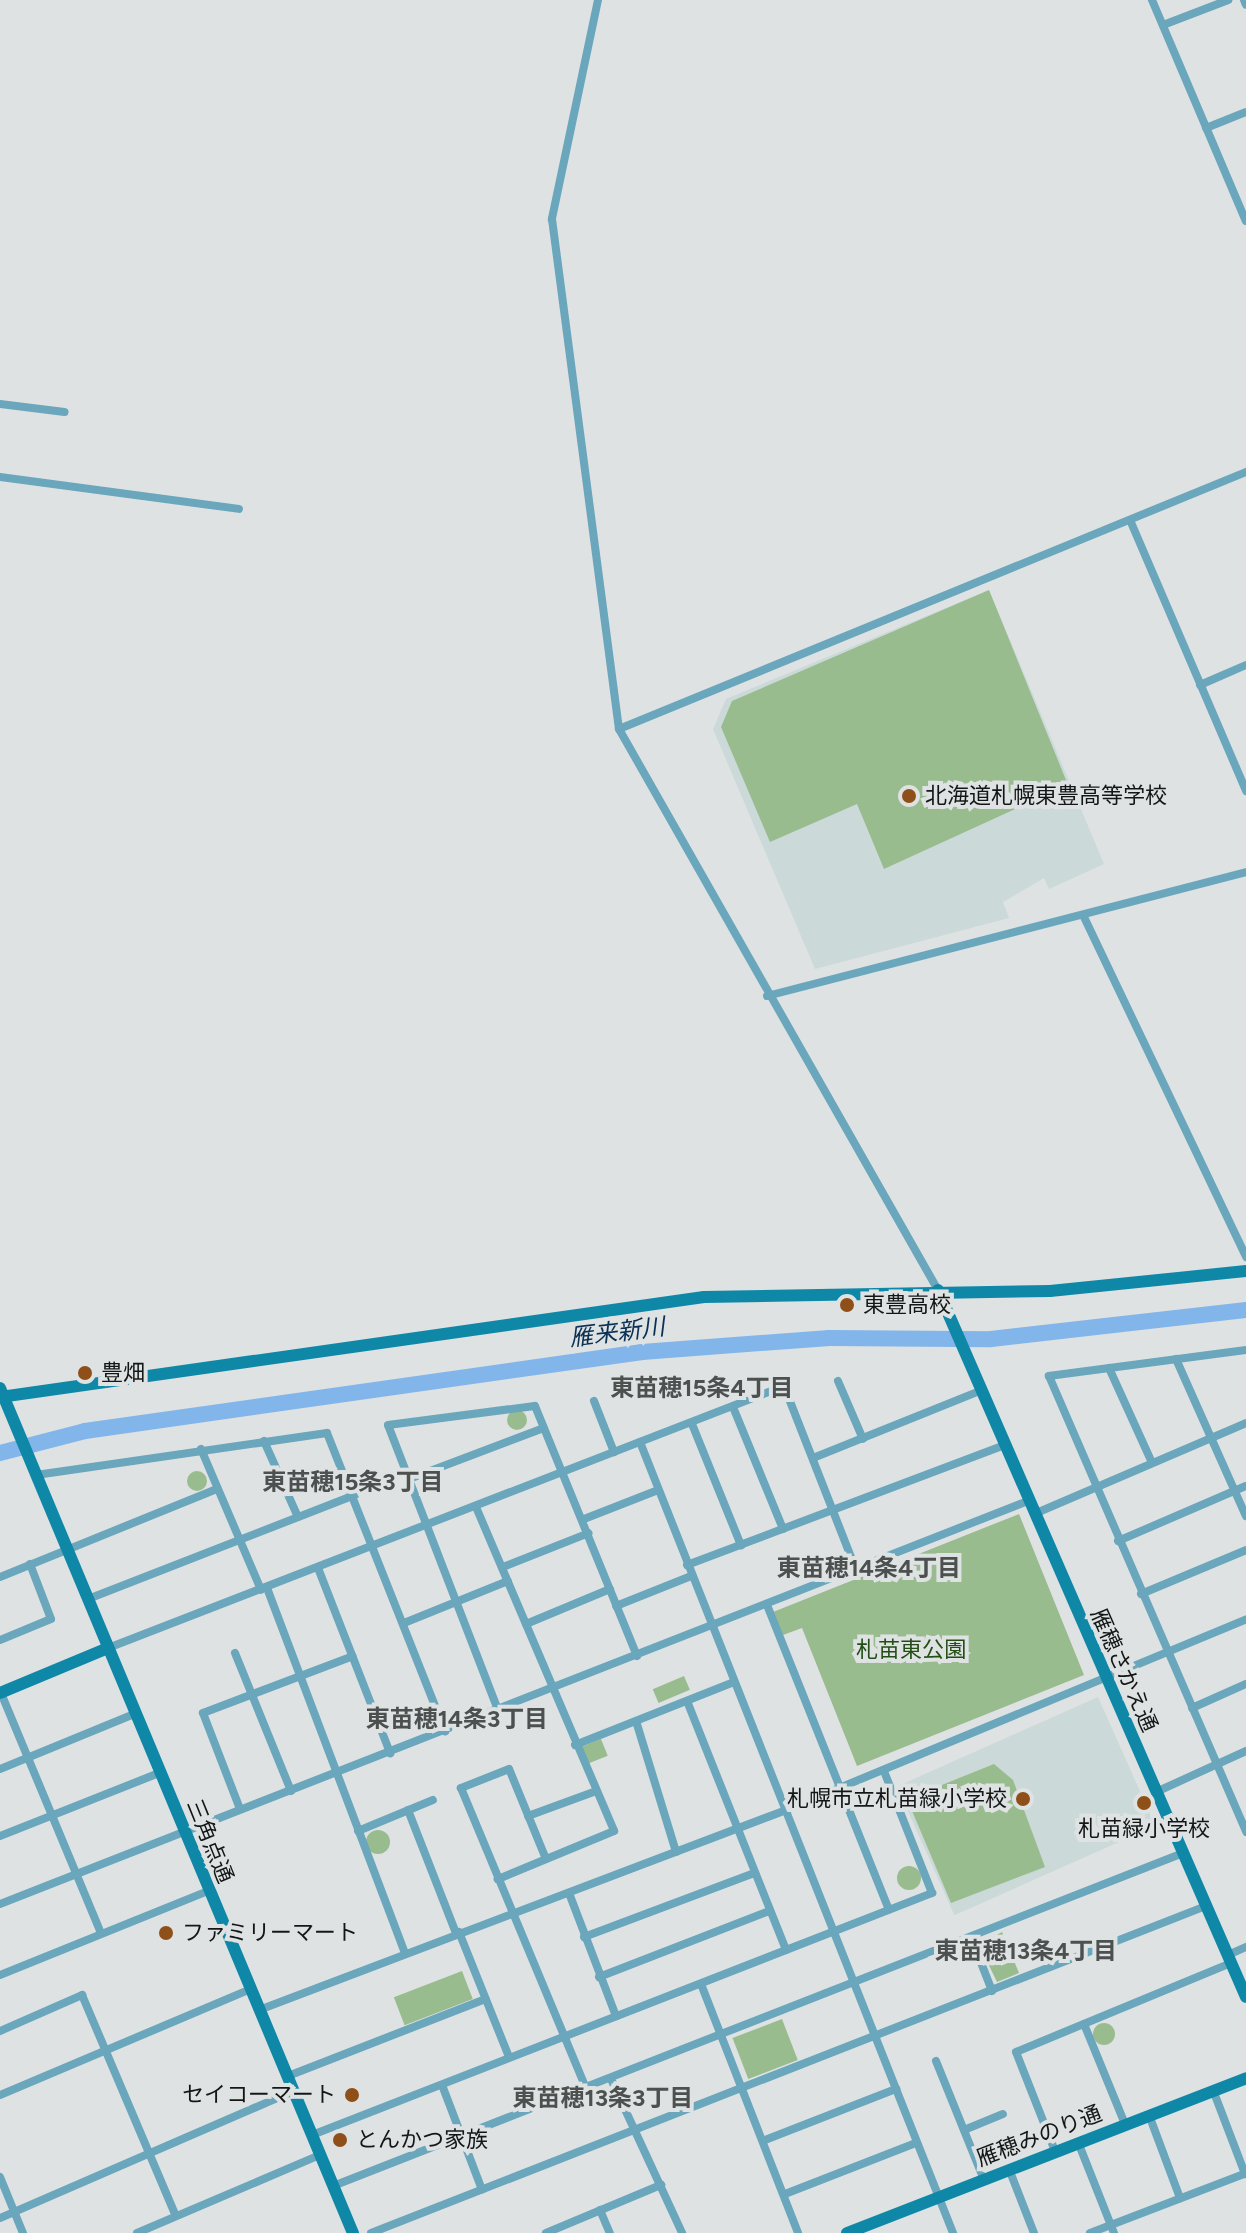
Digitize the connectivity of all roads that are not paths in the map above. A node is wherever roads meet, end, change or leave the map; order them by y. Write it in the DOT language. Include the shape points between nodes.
graph roads {
  1 [pos="598,0"];
  2 [pos="1152,0"];
  3 [pos="1228,0"];
  4 [pos="1163,25"];
  5 [pos="1246,112"];
  6 [pos="1206,128"];
  7 [pos="1246,221"];
  8 [pos="0,404"];
  9 [pos="65,412"];
  10 [pos="1246,472"];
  11 [pos="0,477"];
  12 [pos="239,509"];
  13 [pos="1130,520"];
  14 [pos="1246,665"];
  15 [pos="1200,685"];
  16 [pos="619,729"];
  17 [pos="1246,791"];
  18 [pos="1246,872"];
  19 [pos="1084,917"];
  20 [pos="767,996"];
  21 [pos="1246,1257"];
  22 [pos="1246,1271"];
  23 [pos="938,1290"];
  24 [pos="1246,1350"];
  25 [pos="1176,1359"];
  26 [pos="1109,1368"];
  27 [pos="838,1381"];
  28 [pos="980,1391"];
  29 [pos="1,1393"];
  30 [pos="594,1401"];
  31 [pos="733,1407"];
  32 [pos="1246,1423"];
  33 [pos="692,1424"];
  34 [pos="544,1428"];
  35 [pos="1212,1437"];
  36 [pos="863,1439"];
  37 [pos="264,1441"];
  38 [pos="640,1442"];
  39 [pos="1004,1445"];
  40 [pos="201,1449"];
  41 [pos="614,1452"];
  42 [pos="813,1458"];
  43 [pos="1152,1463"];
  44 [pos="34,1470"];
  45 [pos="563,1472"];
  46 [pos="409,1479"];
  47 [pos="1246,1486"];
  48 [pos="1095,1487"];
  49 [pos="217,1489"];
  50 [pos="658,1490"];
  51 [pos="1236,1491"];
  52 [pos="355,1495"];
  53 [pos="1028,1501"];
  54 [pos="476,1507"];
  55 [pos="834,1510"];
  56 [pos="1034,1514"];
  57 [pos="1246,1516"];
  58 [pos="298,1517"];
  59 [pos="584,1519"];
  60 [pos="427,1526"];
  61 [pos="783,1529"];
  62 [pos="589,1533"];
  63 [pos="239,1541"];
  64 [pos="1118,1541"];
  65 [pos="741,1545"];
  66 [pos="374,1546"];
  67 [pos="66,1548"];
  68 [pos="1246,1550"];
  69 [pos="30,1564"];
  70 [pos="687,1565"];
  71 [pos="503,1567"];
  72 [pos="318,1568"];
  73 [pos="856,1570"];
  74 [pos="691,1576"];
  75 [pos="0,1577"];
  76 [pos="508,1581"];
  77 [pos="264,1589"];
  78 [pos="610,1589"];
  79 [pos="1141,1594"];
  80 [pos="88,1599"];
  81 [pos="457,1603"];
  82 [pos="767,1605"];
  83 [pos="616,1606"];
  84 [pos="1246,1619"];
  85 [pos="404,1623"];
  86 [pos="526,1624"];
  87 [pos="710,1625"];
  88 [pos="0,1640"];
  89 [pos="108,1648"];
  90 [pos="235,1653"];
  91 [pos="1167,1653"];
  92 [pos="353,1656"];
  93 [pos="637,1656"];
  94 [pos="299,1679"];
  95 [pos="1107,1679"];
  96 [pos="734,1682"];
  97 [pos="1246,1684"];
  98 [pos="554,1688"];
  99 [pos="0,1693"];
  100 [pos="252,1694"];
  101 [pos="687,1701"];
  102 [pos="1192,1708"];
  103 [pos="498,1710"];
  104 [pos="134,1714"];
  105 [pos="636,1721"];
  106 [pos="445,1731"];
  107 [pos="575,1745"];
  108 [pos="1246,1751"];
  109 [pos="390,1753"];
  110 [pos="28,1758"];
  111 [pos="1216,1764"];
  112 [pos="0,1769"];
  113 [pos="337,1771"];
  114 [pos="884,1771"];
  115 [pos="159,1773"];
  116 [pos="841,1788"];
  117 [pos="291,1791"];
  118 [pos="596,1791"];
  119 [pos="1156,1792"];
  120 [pos="433,1800"];
  121 [pos="240,1809"];
  122 [pos="408,1810"];
  123 [pos="786,1810"];
  124 [pos="51,1815"];
  125 [pos="528,1816"];
  126 [pos="1243,1816"];
  127 [pos="737,1828"];
  128 [pos="184,1829"];
  129 [pos="358,1831"];
  130 [pos="1246,1832"];
  131 [pos="0,1836"];
  132 [pos="676,1852"];
  133 [pos="1183,1853"];
  134 [pos="546,1859"];
  135 [pos="76,1872"];
  136 [pos="754,1873"];
  137 [pos="498,1879"];
  138 [pos="208,1891"];
  139 [pos="569,1893"];
  140 [pos="0,1904"];
  141 [pos="1206,1906"];
  142 [pos="889,1910"];
  143 [pos="513,1911"];
  144 [pos="769,1911"];
  145 [pos="457,1932"];
  146 [pos="836,1932"];
  147 [pos="101,1933"];
  148 [pos="584,1937"];
  149 [pos="971,1937"];
  150 [pos="1246,1947"];
  151 [pos="786,1950"];
  152 [pos="405,1953"];
  153 [pos="1229,1959"];
  154 [pos="0,1975"];
  155 [pos="599,1977"];
  156 [pos="701,1984"];
  157 [pos="856,1986"];
  158 [pos="249,1990"];
  159 [pos="992,1991"];
  160 [pos="1246,1997"];
  161 [pos="486,1999"];
  162 [pos="258,2010"];
  163 [pos="616,2016"];
  164 [pos="1084,2024"];
  165 [pos="0,2031"];
  166 [pos="564,2037"];
  167 [pos="722,2037"];
  168 [pos="876,2037"];
  169 [pos="107,2049"];
  170 [pos="509,2057"];
  171 [pos="936,2061"];
  172 [pos="288,2076"];
  173 [pos="1246,2078"];
  174 [pos="611,2079"];
  175 [pos="442,2085"];
  176 [pos="586,2089"];
  177 [pos="896,2089"];
  178 [pos="1213,2090"];
  179 [pos="294,2091"];
  180 [pos="743,2091"];
  181 [pos="0,2095"];
  182 [pos="1003,2114"];
  183 [pos="1149,2115"];
  184 [pos="1125,2124"];
  185 [pos="964,2130"];
  186 [pos="633,2132"];
  187 [pos="312,2135"];
  188 [pos="463,2136"];
  189 [pos="765,2140"];
  190 [pos="1078,2142"];
  191 [pos="916,2143"];
  192 [pos="1055,2151"];
  193 [pos="150,2154"];
  194 [pos="320,2155"];
  195 [pos="1009,2169"];
  196 [pos="1245,2173"];
  197 [pos="0,2177"];
  198 [pos="984,2180"];
  199 [pos="661,2185"];
  200 [pos="333,2186"];
  201 [pos="482,2190"];
  202 [pos="785,2194"];
  203 [pos="937,2197"];
  204 [pos="1180,2198"];
  205 [pos="600,2210"];
  206 [pos="14,2212"];
  207 [pos="176,2216"];
  208 [pos="0,2218"];
  209 [pos="1112,2229"];
  210 [pos="23,2233"];
  211 [pos="137,2233"];
  212 [pos="353,2233"];
  213 [pos="371,2233"];
  214 [pos="546,2233"];
  215 [pos="610,2233"];
  216 [pos="682,2233"];
  217 [pos="798,2233"];
  218 [pos="847,2233"];
  219 [pos="953,2233"];
  220 [pos="1034,2233"];
  221 [pos="1090,2233"];
  1 -- 16 [label="street" via="552,219"];
  2 -- 4 [label="street"];
  3 -- 4 [label="street"];
  4 -- 6 [label="street"];
  5 -- 6 [label="street"];
  6 -- 7 [label="street"];
  8 -- 9 [label="street"];
  10 -- 13 [label="street"];
  11 -- 12 [label="street"];
  13 -- 15 [label="street"];
  13 -- 16 [label="street"];
  14 -- 15 [label="street"];
  15 -- 17 [label="street"];
  16 -- 20 [label="street"];
  18 -- 19 [label="street"];
  19 -- 20 [label="street"];
  19 -- 21 [label="street"];
  20 -- 23 [label="street"];
  22 -- 23 [label="street" via="1133,1286"];
  23 -- 28 [label="street, 雁穂さかえ通"];
  23 -- 29 [label="street" via="704,1297"];
  24 -- 25 [label="street"];
  25 -- 26 [label="street"];
  25 -- 35 [label="street"];
  26 -- 43 [label="street"];
  26 -- 48 [label="street" via="1049,1376"];
  27 -- 36 [label="street"];
  28 -- 36 [label="street"];
  28 -- 39 [label="street, 雁穂さかえ通"];
  29 -- 44 [label="street, 三角点通"];
  30 -- 41 [label="street"];
  31 -- 33 [label="street"];
  31 -- 42 [label="street" via="784,1386"];
  31 -- 61 [label="street"];
  32 -- 35 [label="street"];
  33 -- 38 [label="street"];
  33 -- 65 [label="street"];
  34 -- 45 [label="street"];
  34 -- 46 [label="street"];
  34 -- 46 [label="street" via="535,1406 388,1425"];
  35 -- 43 [label="street"];
  35 -- 51 [label="street"];
  36 -- 42 [label="street"];
  37 -- 40 [label="street"];
  37 -- 52 [label="street" via="327,1433"];
  37 -- 58 [label="street"];
  38 -- 41 [label="street"];
  38 -- 50 [label="street"];
  39 -- 53 [label="street, 雁穂さかえ通"];
  39 -- 55 [label="street"];
  40 -- 44 [label="street"];
  40 -- 49 [label="street"];
  41 -- 45 [label="street"];
  42 -- 55 [label="street"];
  43 -- 48 [label="street"];
  44 -- 67 [label="street, 三角点通"];
  45 -- 54 [label="street"];
  45 -- 59 [label="street"];
  46 -- 60 [label="street"];
  47 -- 51 [label="street"];
  48 -- 56 [label="street"];
  48 -- 64 [label="street"];
  49 -- 63 [label="street"];
  49 -- 67 [label="street"];
  50 -- 59 [label="street"];
  50 -- 70 [label="street"];
  51 -- 57 [label="street"];
  51 -- 64 [label="street"];
  52 -- 58 [label="street"];
  52 -- 66 [label="street"];
  53 -- 56 [label="street, 雁穂さかえ通"];
  53 -- 73 [label="street"];
  54 -- 60 [label="street"];
  54 -- 71 [label="street"];
  55 -- 61 [label="street"];
  55 -- 73 [label="street"];
  56 -- 95 [label="street, 雁穂さかえ通"];
  58 -- 63 [label="street"];
  59 -- 62 [label="street"];
  60 -- 66 [label="street"];
  60 -- 81 [label="street"];
  61 -- 65 [label="street"];
  62 -- 71 [label="street"];
  62 -- 78 [label="street"];
  63 -- 77 [label="street"];
  63 -- 80 [label="street"];
  64 -- 79 [label="street"];
  65 -- 70 [label="street"];
  66 -- 72 [label="street"];
  66 -- 85 [label="street"];
  67 -- 69 [label="street"];
  67 -- 80 [label="street, 三角点通"];
  68 -- 79 [label="street"];
  69 -- 75 [label="street"];
  69 -- 88 [label="street" via="51,1619"];
  70 -- 74 [label="street"];
  71 -- 76 [label="street"];
  72 -- 77 [label="street"];
  72 -- 92 [label="street"];
  73 -- 82 [label="street"];
  74 -- 83 [label="street"];
  74 -- 87 [label="street"];
  76 -- 81 [label="street"];
  76 -- 86 [label="street"];
  77 -- 89 [label="street"];
  77 -- 94 [label="street"];
  78 -- 83 [label="street"];
  78 -- 86 [label="street"];
  79 -- 91 [label="street"];
  80 -- 89 [label="street, 三角点通"];
  81 -- 85 [label="street"];
  81 -- 103 [label="street"];
  82 -- 87 [label="street"];
  82 -- 116 [label="street"];
  83 -- 93 [label="street"];
  84 -- 91 [label="street"];
  85 -- 106 [label="street"];
  86 -- 98 [label="street"];
  87 -- 93 [label="street"];
  87 -- 96 [label="street"];
  89 -- 99 [label="street"];
  89 -- 104 [label="street, 三角点通"];
  90 -- 100 [label="street"];
  91 -- 95 [label="street"];
  91 -- 102 [label="street"];
  92 -- 94 [label="street"];
  92 -- 109 [label="street"];
  93 -- 98 [label="street"];
  94 -- 100 [label="street"];
  94 -- 113 [label="street"];
  95 -- 114 [label="street"];
  95 -- 119 [label="street, 雁穂さかえ通"];
  96 -- 101 [label="street"];
  96 -- 123 [label="street"];
  97 -- 102 [label="street"];
  98 -- 103 [label="street"];
  98 -- 107 [label="street"];
  99 -- 110 [label="street"];
  100 -- 117 [label="street"];
  100 -- 121 [label="street" via="203,1713"];
  101 -- 105 [label="street"];
  101 -- 127 [label="street"];
  102 -- 111 [label="street"];
  103 -- 106 [label="street"];
  104 -- 110 [label="street"];
  104 -- 115 [label="street, 三角点通"];
  105 -- 107 [label="street"];
  105 -- 132 [label="street"];
  106 -- 109 [label="street"];
  107 -- 118 [label="street"];
  108 -- 111 [label="street"];
  109 -- 113 [label="street"];
  110 -- 112 [label="street"];
  110 -- 124 [label="street"];
  111 -- 119 [label="street"];
  111 -- 126 [label="street"];
  113 -- 117 [label="street"];
  113 -- 129 [label="street"];
  114 -- 116 [label="street"];
  114 -- 142 [label="street" via="932,1893"];
  115 -- 124 [label="street"];
  115 -- 128 [label="street, 三角点通"];
  116 -- 123 [label="street"];
  116 -- 142 [label="street"];
  117 -- 121 [label="street"];
  118 -- 125 [label="street"];
  118 -- 134 [label="street" via="614,1831"];
  119 -- 133 [label="street, 雁穂さかえ通"];
  120 -- 122 [label="street"];
  121 -- 128 [label="street" via="200,1829"];
  122 -- 129 [label="street"];
  122 -- 145 [label="street"];
  123 -- 127 [label="street"];
  123 -- 146 [label="street"];
  124 -- 131 [label="street"];
  124 -- 135 [label="street"];
  125 -- 134 [label="street"];
  125 -- 137 [label="street" via="509,1769 461,1788"];
  126 -- 130 [label="street"];
  127 -- 132 [label="street"];
  127 -- 136 [label="street"];
  128 -- 135 [label="street"];
  128 -- 138 [label="street, 三角点通"];
  129 -- 152 [label="street"];
  132 -- 139 [label="street"];
  133 -- 141 [label="street, 雁穂さかえ通"];
  133 -- 149 [label="street"];
  134 -- 137 [label="street"];
  135 -- 140 [label="street"];
  135 -- 147 [label="street"];
  136 -- 144 [label="street"];
  136 -- 148 [label="street"];
  137 -- 143 [label="street"];
  138 -- 147 [label="street"];
  138 -- 158 [label="street, 三角点通"];
  139 -- 143 [label="street"];
  139 -- 148 [label="street"];
  141 -- 153 [label="street, 雁穂さかえ通"];
  141 -- 159 [label="street"];
  142 -- 146 [label="street"];
  143 -- 145 [label="street"];
  143 -- 166 [label="street"];
  144 -- 151 [label="street"];
  144 -- 155 [label="street"];
  145 -- 152 [label="street"];
  145 -- 161 [label="street"];
  146 -- 151 [label="street"];
  146 -- 157 [label="street"];
  147 -- 154 [label="street"];
  148 -- 155 [label="street"];
  149 -- 157 [label="street"];
  149 -- 159 [label="street"];
  150 -- 153 [label="street"];
  151 -- 156 [label="street"];
  152 -- 162 [label="street"];
  153 -- 160 [label="street, 雁穂さかえ通"];
  153 -- 164 [label="street"];
  155 -- 163 [label="street"];
  156 -- 163 [label="street"];
  156 -- 167 [label="street"];
  157 -- 167 [label="street"];
  157 -- 168 [label="street"];
  158 -- 162 [label="street, 三角点通"];
  158 -- 169 [label="street"];
  159 -- 168 [label="street"];
  161 -- 170 [label="street"];
  161 -- 172 [label="street"];
  162 -- 172 [label="street, 三角点通"];
  163 -- 166 [label="street"];
  164 -- 184 [label="street"];
  164 -- 192 [label="street" via="1016,2052"];
  165 -- 169 [label="street" via="82,1995"];
  166 -- 170 [label="street"];
  166 -- 176 [label="street"];
  167 -- 174 [label="street"];
  167 -- 180 [label="street"];
  168 -- 177 [label="street"];
  168 -- 180 [label="street"];
  169 -- 181 [label="street"];
  169 -- 193 [label="street"];
  170 -- 175 [label="street"];
  171 -- 185 [label="street"];
  172 -- 179 [label="street, 三角点通"];
  173 -- 178 [label="street, 雁穂みのり通"];
  174 -- 176 [label="street"];
  174 -- 186 [label="street"];
  175 -- 187 [label="street"];
  175 -- 188 [label="street"];
  176 -- 188 [label="street"];
  177 -- 189 [label="street"];
  177 -- 191 [label="street"];
  178 -- 183 [label="street, 雁穂みのり通"];
  178 -- 196 [label="street"];
  179 -- 187 [label="street, 三角点通"];
  179 -- 193 [label="street"];
  180 -- 186 [label="street"];
  180 -- 189 [label="street"];
  182 -- 185 [label="street"];
  183 -- 184 [label="street, 雁穂みのり通"];
  183 -- 204 [label="street"];
  184 -- 190 [label="street, 雁穂みのり通"];
  185 -- 198 [label="street"];
  186 -- 199 [label="street"];
  186 -- 201 [label="street"];
  187 -- 194 [label="street, 三角点通"];
  188 -- 200 [label="street"];
  188 -- 201 [label="street"];
  189 -- 202 [label="street"];
  190 -- 192 [label="street, 雁穂みのり通"];
  190 -- 209 [label="street"];
  191 -- 202 [label="street"];
  191 -- 203 [label="street"];
  192 -- 195 [label="street, 雁穂みのり通"];
  193 -- 206 [label="street"];
  193 -- 207 [label="street"];
  194 -- 200 [label="street, 三角点通"];
  194 -- 207 [label="street"];
  195 -- 198 [label="street, 雁穂みのり通"];
  195 -- 220 [label="street"];
  196 -- 204 [label="street"];
  197 -- 206 [label="street"];
  198 -- 203 [label="street, 雁穂みのり通"];
  199 -- 205 [label="street"];
  199 -- 216 [label="street"];
  200 -- 212 [label="street, 三角点通"];
  201 -- 213 [label="street"];
  202 -- 217 [label="street"];
  203 -- 218 [label="street, 雁穂みのり通"];
  203 -- 219 [label="street"];
  204 -- 209 [label="street"];
  205 -- 214 [label="street"];
  205 -- 215 [label="street"];
  206 -- 208 [label="street"];
  206 -- 210 [label="street"];
  207 -- 211 [label="street"];
  209 -- 221 [label="street"];
}
